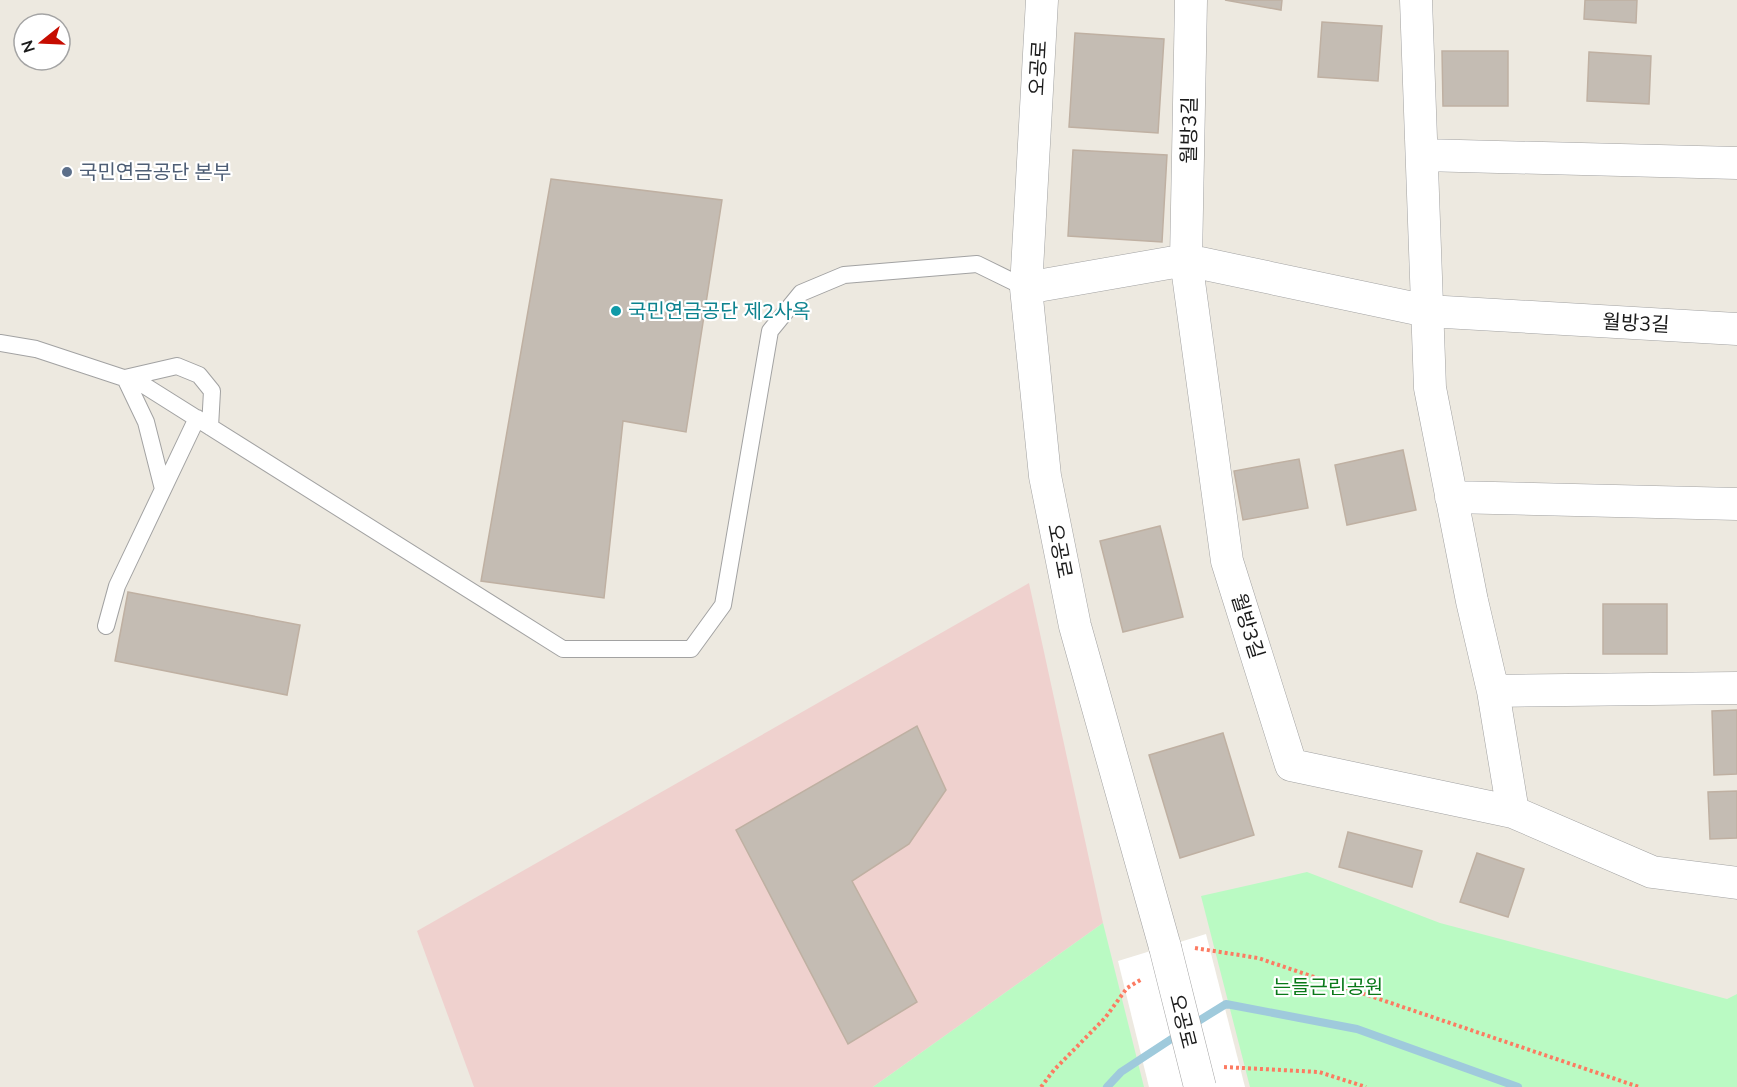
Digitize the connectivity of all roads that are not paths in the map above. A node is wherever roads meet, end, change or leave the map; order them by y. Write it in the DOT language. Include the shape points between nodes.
graph roads {
  1 [pos="1042,0"];
  2 [pos="1191,0"];
  3 [pos="1416,0"];
  4 [pos="1422,155"];
  5 [pos="1731,162"];
  6 [pos="1186,260"];
  7 [pos="1026,288"];
  8 [pos="1427,311"];
  9 [pos="1737,329"];
  10 [pos="0,342"];
  11 [pos="125,378"];
  12 [pos="204,423"];
  13 [pos="163,489"];
  14 [pos="1451,497"];
  15 [pos="1737,504"];
  16 [pos="106,626"];
  17 [pos="1737,688"];
  18 [pos="1493,691"];
  19 [pos="1513,812"];
  20 [pos="1737,883"];
  21 [pos="1210,1077"];
  1 -- 7 [label="street, 오공로"];
  2 -- 6 [label="street, 월방3길"];
  3 -- 4 [label="street"];
  4 -- 5 [label="street"];
  4 -- 8 [label="street"];
  6 -- 7 [label="street, 월방3길"];
  6 -- 8 [label="street, 월방3길"];
  6 -- 19 [label="street, 월방3길" via="1227,561 1291,765"];
  7 -- 12 [label="lane" via="977,264 844,275 801,293 770,330 723,605 691,649 563,649"];
  7 -- 21 [label="street, 오공로, bridge" via="1045,476 1075,626 1180,947"];
  8 -- 9 [label="street, 월방3길"];
  8 -- 14 [label="street" via="1430,388"];
  10 -- 11 [label="lane" via="36,349"];
  11 -- 12 [label="lane" via="142,384"];
  11 -- 12 [label="lane" via="177,366 199,375 212,391"];
  11 -- 13 [label="lane" via="146,422"];
  12 -- 13 [label="lane"];
  13 -- 16 [label="lane" via="117,586"];
  14 -- 15 [label="street"];
  14 -- 18 [label="street"];
  17 -- 18 [label="street"];
  18 -- 19 [label="street"];
  19 -- 20 [label="street, 월방3길" via="1652,872"];
}
